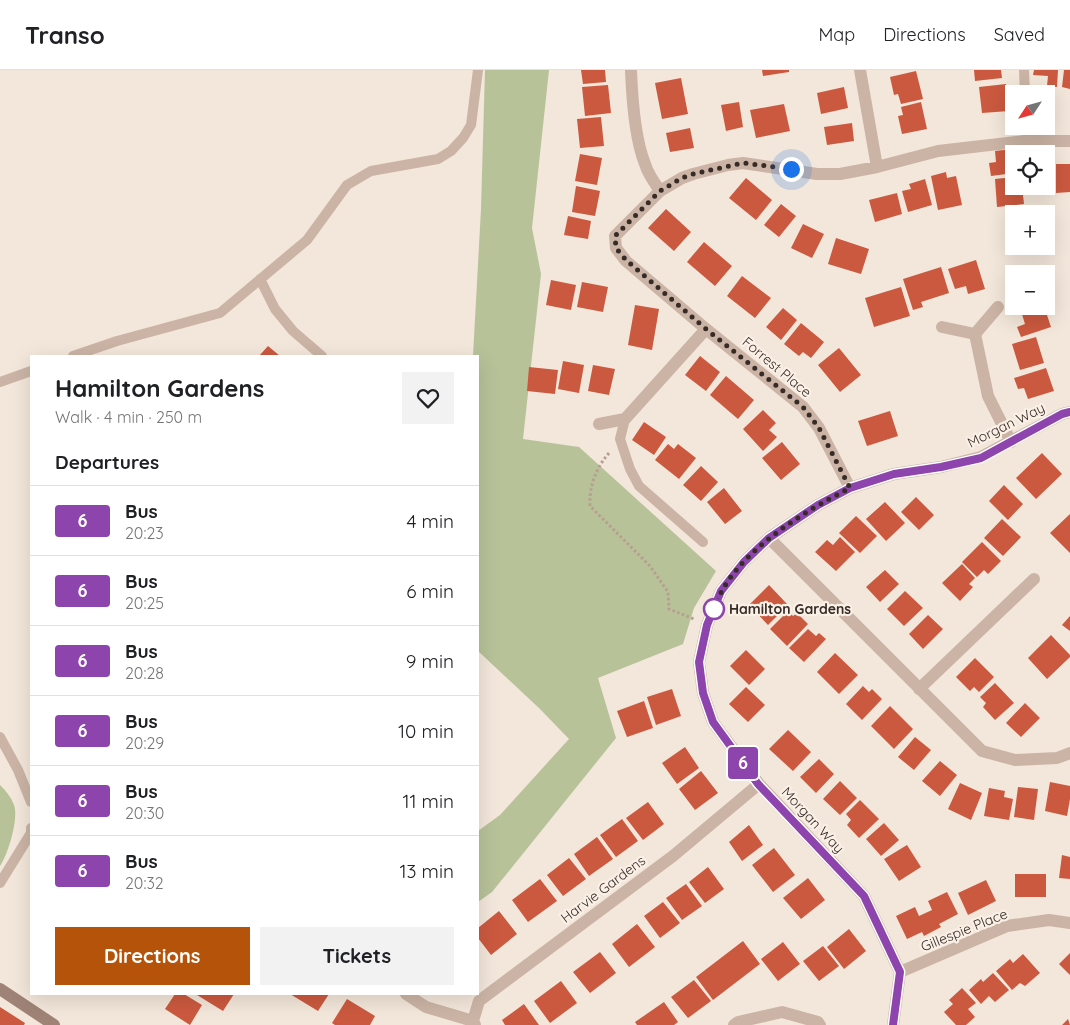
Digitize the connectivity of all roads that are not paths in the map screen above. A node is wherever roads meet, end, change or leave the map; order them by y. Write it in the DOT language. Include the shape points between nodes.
graph roads {
  1 [pos="478,70"];
  2 [pos="631,70"];
  3 [pos="860,70"];
  4 [pos="1024,70"];
  5 [pos="1025,85"];
  6 [pos="1033,135"];
  7 [pos="1034,141"];
  8 [pos="1070,141"];
  9 [pos="877,167"];
  10 [pos="660,191"];
  11 [pos="260,279"];
  12 [pos="998,307"];
  13 [pos="942,327"];
  14 [pos="706,329"];
  15 [pos="975,334"];
  16 [pos="76,355"];
  17 [pos="321,355"];
  18 [pos="30,371"];
  19 [pos="0,382"];
  20 [pos="1070,412"];
  21 [pos="625,419"];
  22 [pos="599,424"];
  23 [pos="1011,442"];
  24 [pos="850,488"];
  25 [pos="769,538"];
  26 [pos="703,542"];
  27 [pos="1034,579"];
  28 [pos="919,689"];
  29 [pos="0,737"];
  30 [pos="1070,753"];
  31 [pos="758,784"];
  32 [pos="30,800"];
  33 [pos="30,835"];
  34 [pos="0,883"];
  35 [pos="1070,923"];
  36 [pos="900,972"];
  37 [pos="0,990"];
  38 [pos="408,995"];
  39 [pos="474,1023"];
  40 [pos="54,1025"];
  41 [pos="734,1025"];
  42 [pos="820,1025"];
  43 [pos="893,1025"];
  1 -- 11 [label="lane" via="471,125 451,151 438,159 371,171 346,185 307,240"];
  2 -- 10 [label="street" via="644,162"];
  3 -- 9 [label="street"];
  4 -- 5 [label="lane"];
  6 -- 7 [label="lane"];
  7 -- 8 [label="street, Forrest Place"];
  7 -- 9 [label="street, Forrest Place" via="938,151"];
  9 -- 10 [label="street, Forrest Place" via="840,174 818,174 743,163 693,174"];
  10 -- 14 [label="street, Forrest Place" via="615,236 616,248"];
  11 -- 16 [label="lane" via="220,313"];
  11 -- 17 [label="lane" via="276,309 293,331"];
  12 -- 15 [label="street"];
  13 -- 15 [label="street"];
  14 -- 21 [label="street"];
  14 -- 24 [label="street, Forrest Place" via="803,407 819,428"];
  15 -- 23 [label="street" via="988,396"];
  18 -- 19 [label="lane"];
  20 -- 23 [label="street, Morgan Way"];
  21 -- 22 [label="street"];
  21 -- 26 [label="lane" via="620,438 639,486"];
  23 -- 24 [label="street, Morgan Way" via="981,458 894,474"];
  24 -- 25 [label="street, Morgan Way"];
  25 -- 28 [label="street"];
  25 -- 31 [label="street, Morgan Way" via="721,591 707,625 699,662 703,693 713,722"];
  27 -- 28 [label="street"];
  28 -- 30 [label="street" via="982,751 1015,760 1058,758"];
  29 -- 32 [label="lane"];
  31 -- 36 [label="street, Morgan Way" via="864,896"];
  31 -- 39 [label="street, Harvie Gardens" via="673,856 479,1001"];
  33 -- 34 [label="lane"];
  35 -- 36 [label="street, Gillespie Place" via="1049,920 1007,926"];
  36 -- 43 [label="street"];
  37 -- 40 [label="main road"];
  38 -- 39 [label="street, Harvie Gardens" via="426,1007"];
  41 -- 42 [label="street" via="782,1012"];
}
